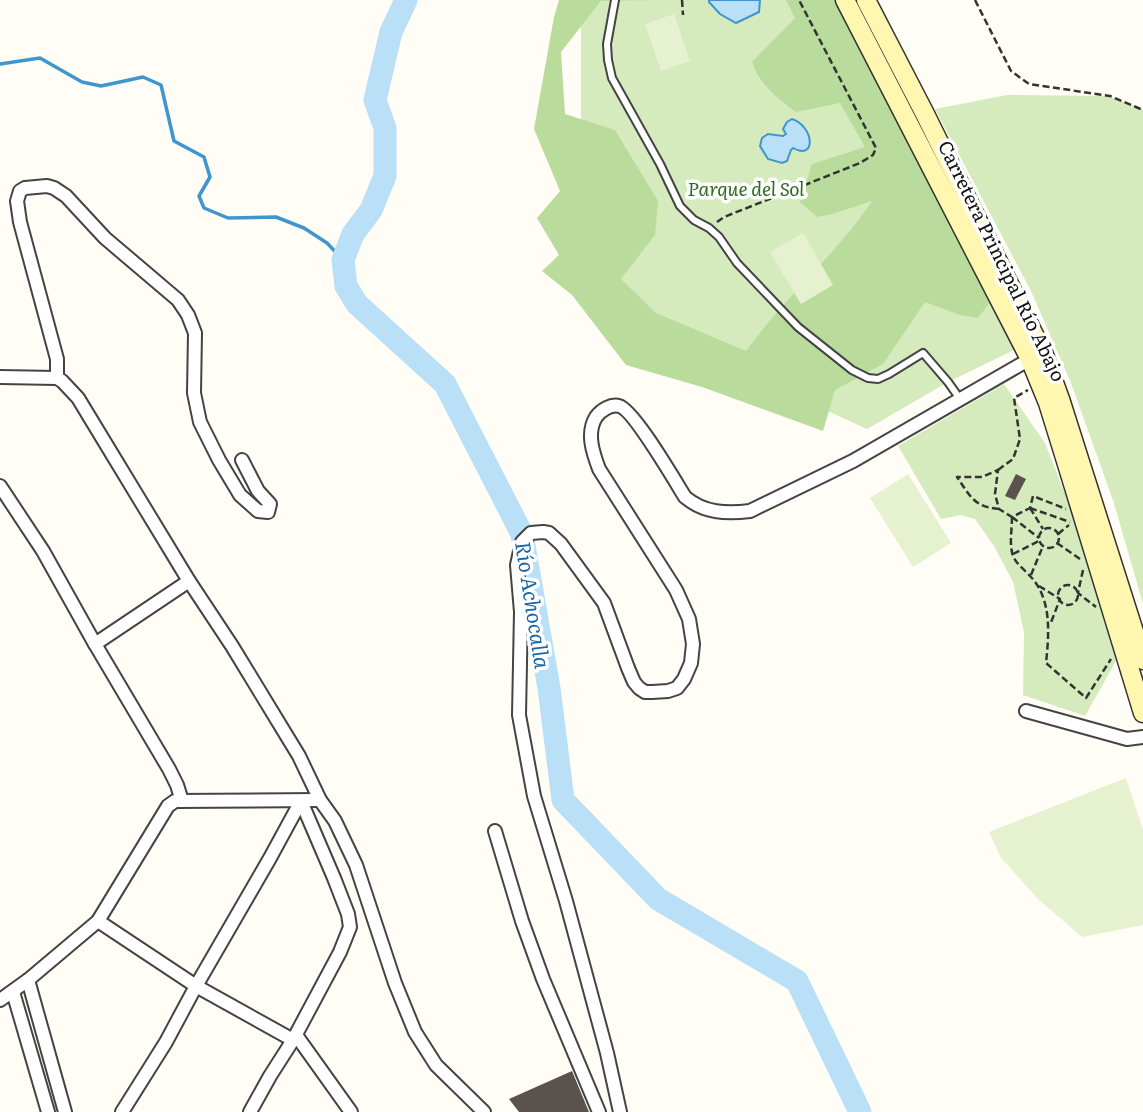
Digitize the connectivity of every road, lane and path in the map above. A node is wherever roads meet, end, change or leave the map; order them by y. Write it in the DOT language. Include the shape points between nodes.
graph roads {
  1 [pos="615,0"];
  2 [pos="682,0"];
  3 [pos="799,0"];
  4 [pos="845,0"];
  5 [pos="866,0"];
  6 [pos="975,0"];
  7 [pos="684,15"];
  8 [pos="1143,110"];
  9 [pos="709,228"];
  10 [pos="1037,357"];
  11 [pos="0,377"];
  12 [pos="57,378"];
  13 [pos="1040,383"];
  14 [pos="960,400"];
  15 [pos="242,460"];
  16 [pos="998,470"];
  17 [pos="0,486"];
  18 [pos="1030,508"];
  19 [pos="999,509"];
  20 [pos="1012,517"];
  21 [pos="1072,523"];
  22 [pos="1044,530"];
  23 [pos="1057,534"];
  24 [pos="1039,539"];
  25 [pos="1057,543"];
  26 [pos="1043,546"];
  27 [pos="1080,549"];
  28 [pos="1013,554"];
  29 [pos="1085,562"];
  30 [pos="1089,575"];
  31 [pos="1031,576"];
  32 [pos="189,581"];
  33 [pos="1036,584"];
  34 [pos="1078,593"];
  35 [pos="1059,599"];
  36 [pos="1097,599"];
  37 [pos="1049,628"];
  38 [pos="95,644"];
  39 [pos="1112,657"];
  40 [pos="1143,660"];
  41 [pos="1026,711"];
  42 [pos="1143,713"];
  43 [pos="1143,737"];
  44 [pos="320,800"];
  45 [pos="181,801"];
  46 [pos="301,801"];
  47 [pos="495,831"];
  48 [pos="98,921"];
  49 [pos="28,980"];
  50 [pos="196,986"];
  51 [pos="13,992"];
  52 [pos="0,1000"];
  53 [pos="295,1038"];
  54 [pos="48,1112"];
  55 [pos="65,1112"];
  56 [pos="122,1112"];
  57 [pos="250,1112"];
  58 [pos="351,1112"];
  59 [pos="484,1112"];
  60 [pos="599,1112"];
  61 [pos="621,1112"];
  1 -- 9 [label="lane" via="607,44 612,78 680,206"];
  2 -- 7 [label="path"];
  3 -- 9 [label="path" via="876,148 860,163 724,216"];
  4 -- 10 [label="main road, Carretera Principal Río Abajo"];
  5 -- 10 [label="main road, Carretera Principal Río Abajo" via="925,114"];
  6 -- 8 [label="path" via="1011,71 1029,84 1110,96"];
  9 -- 14 [label="lane" via="798,327 852,370 878,379 923,353"];
  10 -- 13 [label="main road, Carretera Principal Río Abajo"];
  10 -- 14 [label="street"];
  10 -- 40 [label="main road, Carretera Principal Río Abajo" via="1060,399"];
  11 -- 12 [label="street"];
  12 -- 15 [label="street" via="57,359 16,201 20,191 40,186 66,196 105,237 178,300 195,333 194,393 200,422 240,495 258,511 268,512 270,504"];
  12 -- 32 [label="street" via="78,398"];
  13 -- 16 [label="path" via="1013,398 1020,439 1013,459"];
  13 -- 42 [label="main road, Carretera Principal Río Abajo"];
  14 -- 61 [label="street" via="853,461 737,513 693,504 625,409 619,405 600,412 592,433 598,469 676,590 689,619 691,663 677,688 668,691 645,692 634,682 604,603 561,544 549,533 536,532 522,542 517,565 522,612 519,715 534,796"];
  16 -- 19 [label="path" via="995,494"];
  16 -- 19 [label="path" via="982,477 957,477 971,498 986,508"];
  17 -- 38 [label="street"];
  18 -- 20 [label="path"];
  18 -- 21 [label="path"];
  18 -- 21 [label="path" via="1033,496 1067,509"];
  18 -- 22 [label="path"];
  19 -- 20 [label="path"];
  20 -- 24 [label="path"];
  20 -- 28 [label="path"];
  21 -- 23 [label="path"];
  22 -- 23 [label="path"];
  22 -- 24 [label="path"];
  23 -- 25 [label="path"];
  24 -- 26 [label="path"];
  24 -- 28 [label="path"];
  25 -- 26 [label="path"];
  25 -- 29 [label="path"];
  26 -- 31 [label="path"];
  27 -- 29 [label="path"];
  28 -- 31 [label="path"];
  29 -- 30 [label="path"];
  29 -- 34 [label="path"];
  31 -- 33 [label="path"];
  32 -- 38 [label="street"];
  32 -- 44 [label="street" via="299,756"];
  33 -- 35 [label="path"];
  33 -- 37 [label="path"];
  34 -- 35 [label="path" via="1073,603"];
  34 -- 35 [label="path" via="1065,586"];
  34 -- 36 [label="path" via="1101,611"];
  35 -- 37 [label="path"];
  37 -- 39 [label="path" via="1046,663 1086,698"];
  38 -- 45 [label="street" via="169,769"];
  41 -- 43 [label="street" via="1127,740"];
  44 -- 46 [label="street"];
  44 -- 59 [label="street" via="356,865 415,1031 436,1065"];
  45 -- 46 [label="street"];
  45 -- 48 [label="street" via="168,806"];
  46 -- 50 [label="street"];
  46 -- 53 [label="street" via="350,927"];
  47 -- 60 [label="street" via="543,979"];
  48 -- 49 [label="street"];
  48 -- 50 [label="street"];
  49 -- 51 [label="street"];
  49 -- 55 [label="street"];
  50 -- 53 [label="street"];
  50 -- 56 [label="street"];
  51 -- 52 [label="street"];
  51 -- 54 [label="street"];
  53 -- 57 [label="street"];
  53 -- 58 [label="street"];
}
